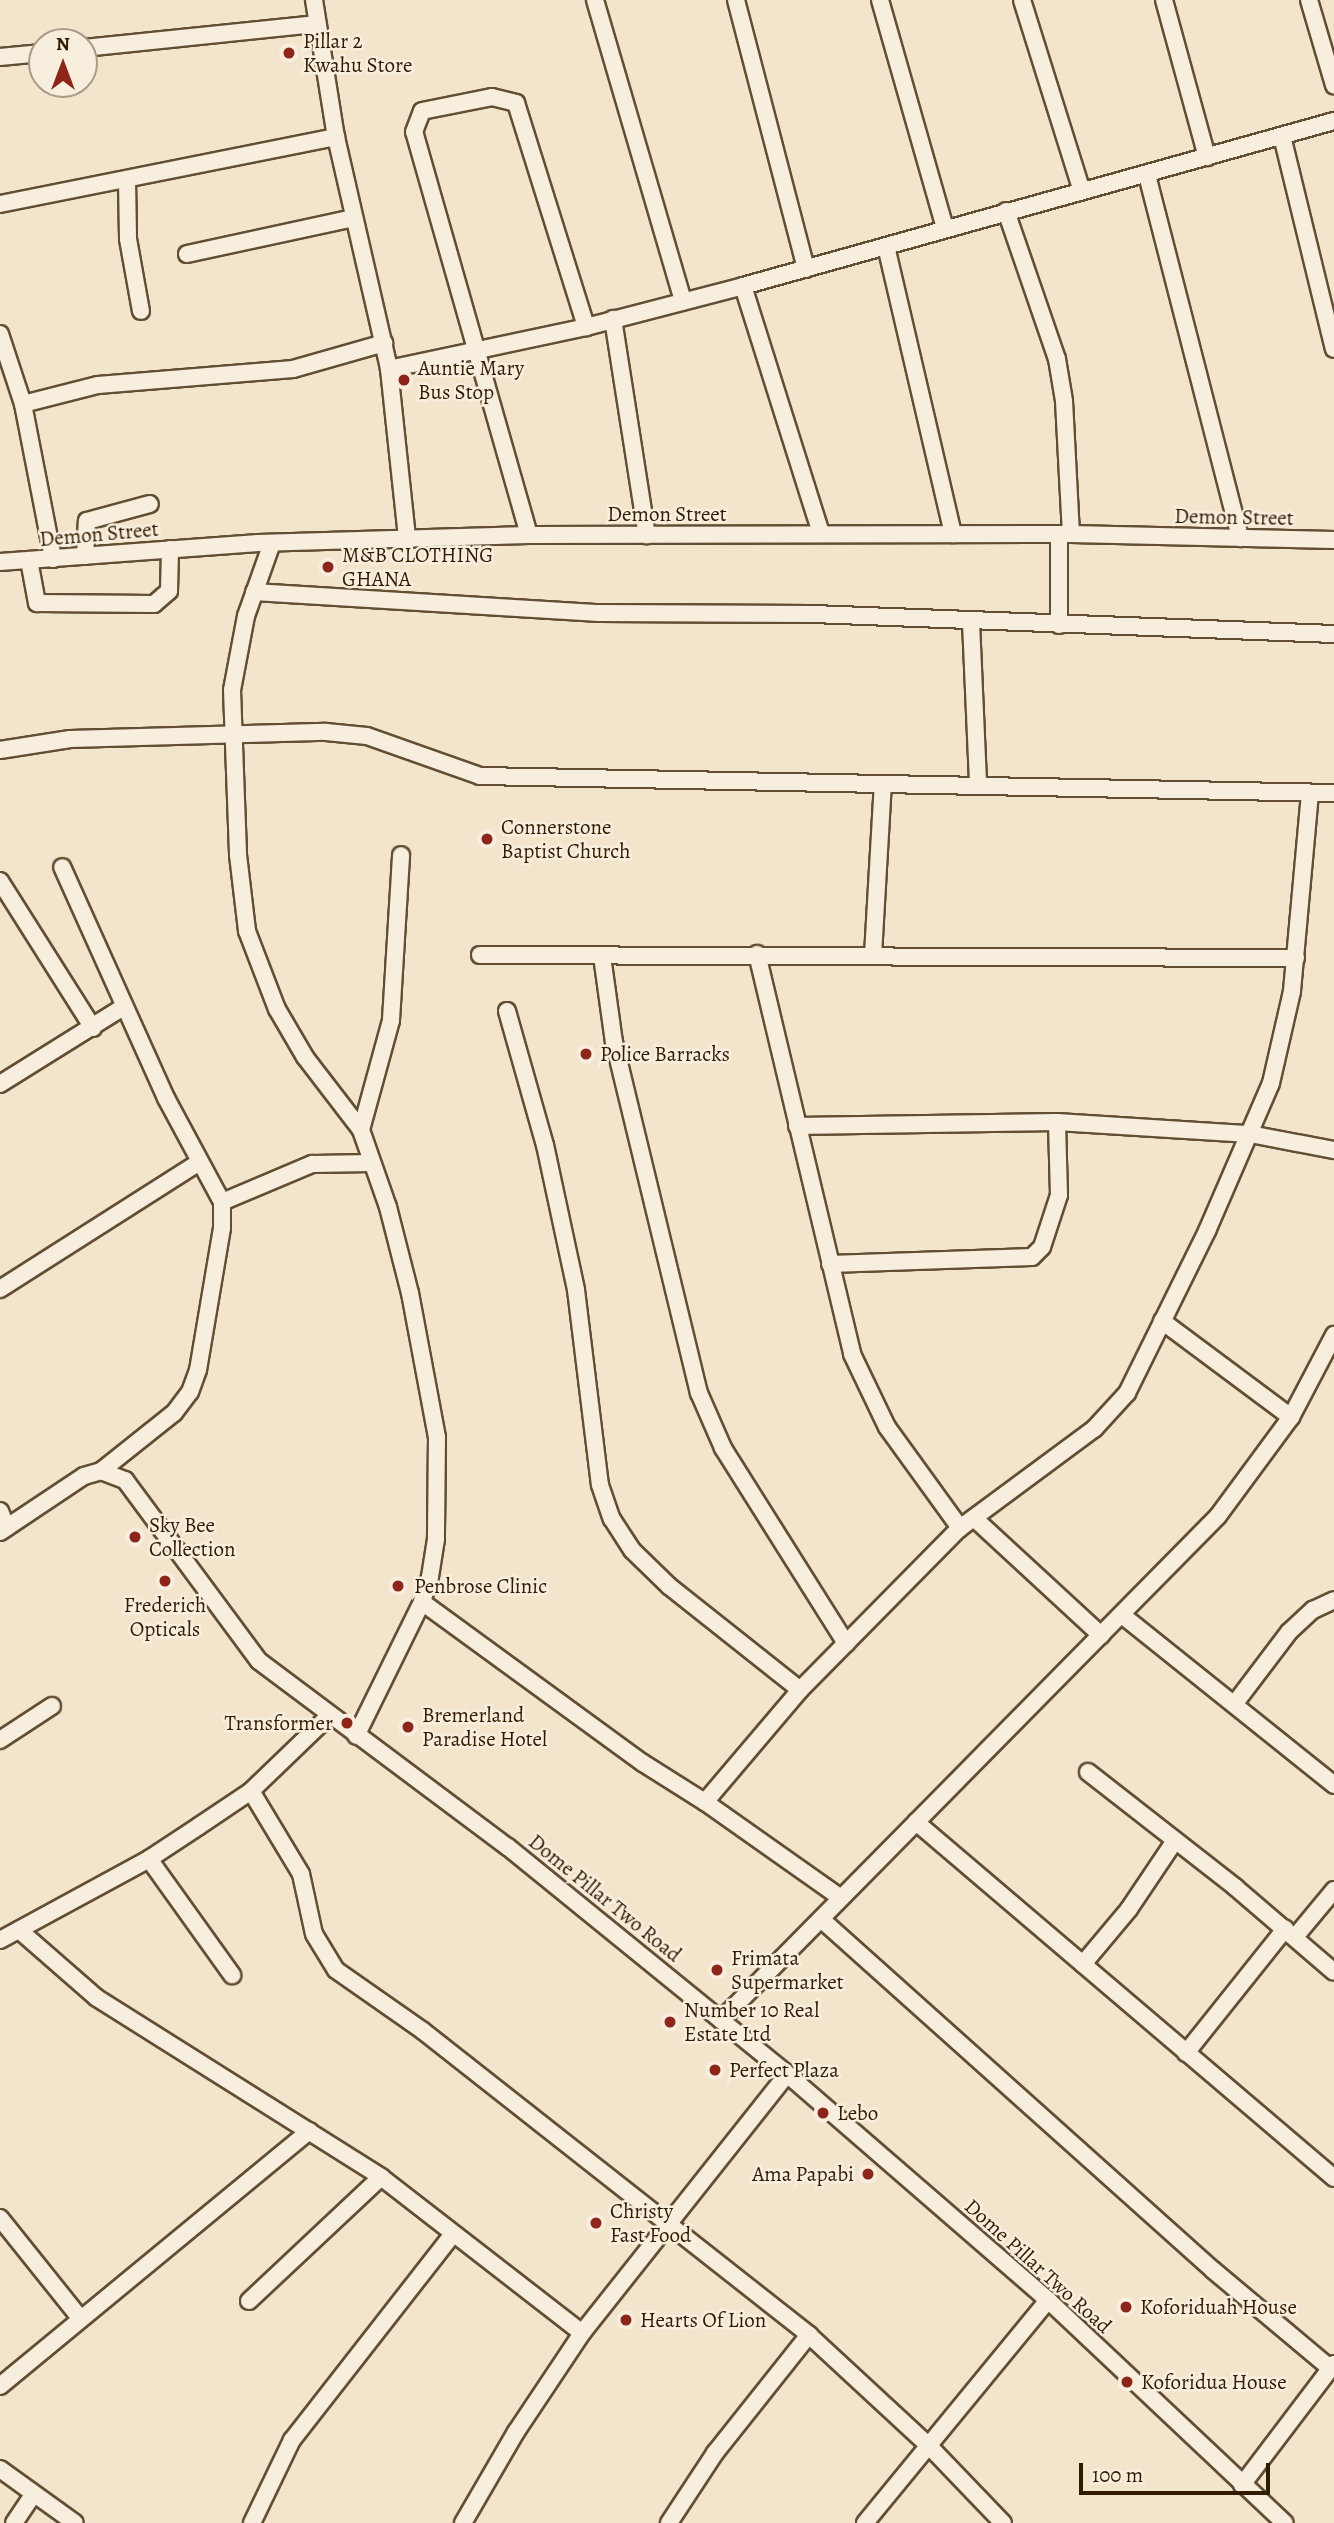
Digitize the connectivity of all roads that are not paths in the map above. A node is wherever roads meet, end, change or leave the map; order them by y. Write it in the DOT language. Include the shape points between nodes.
graph roads {
  1 [pos="314,0"];
  2 [pos="595,0"];
  3 [pos="736,0"];
  4 [pos="880,0"];
  5 [pos="1022,0"];
  6 [pos="1164,0"];
  7 [pos="1309,0"];
  8 [pos="315,24"];
  9 [pos="98,47"];
  10 [pos="28,54"];
  11 [pos="0,57"];
  12 [pos="1334,85"];
  13 [pos="1334,121"];
  14 [pos="1282,136"];
  15 [pos="336,138"];
  16 [pos="1207,157"];
  17 [pos="1147,175"];
  18 [pos="127,180"];
  19 [pos="1082,191"];
  20 [pos="0,204"];
  21 [pos="1006,211"];
  22 [pos="354,218"];
  23 [pos="945,228"];
  24 [pos="886,246"];
  25 [pos="187,254"];
  26 [pos="806,269"];
  27 [pos="743,286"];
  28 [pos="683,301"];
  29 [pos="141,311"];
  30 [pos="613,319"];
  31 [pos="586,327"];
  32 [pos="0,334"];
  33 [pos="384,343"];
  34 [pos="1334,349"];
  35 [pos="475,352"];
  36 [pos="389,369"];
  37 [pos="23,404"];
  38 [pos="150,504"];
  39 [pos="821,534"];
  40 [pos="953,534"];
  41 [pos="1065,535"];
  42 [pos="529,536"];
  43 [pos="647,536"];
  44 [pos="407,538"];
  45 [pos="1240,538"];
  46 [pos="1334,540"];
  47 [pos="272,543"];
  48 [pos="170,549"];
  49 [pos="85,556"];
  50 [pos="53,559"];
  51 [pos="29,561"];
  52 [pos="0,562"];
  53 [pos="254,592"];
  54 [pos="971,622"];
  55 [pos="1059,625"];
  56 [pos="1334,634"];
  57 [pos="234,735"];
  58 [pos="0,750"];
  59 [pos="883,784"];
  60 [pos="978,784"];
  61 [pos="1310,793"];
  62 [pos="1334,793"];
  63 [pos="401,855"];
  64 [pos="62,867"];
  65 [pos="0,881"];
  66 [pos="757,954"];
  67 [pos="480,955"];
  68 [pos="873,955"];
  69 [pos="601,956"];
  70 [pos="1296,958"];
  71 [pos="123,1007"];
  72 [pos="507,1011"];
  73 [pos="93,1028"];
  74 [pos="0,1084"];
  75 [pos="1057,1122"];
  76 [pos="797,1126"];
  77 [pos="361,1130"];
  78 [pos="1250,1134"];
  79 [pos="1334,1150"];
  80 [pos="198,1163"];
  81 [pos="372,1163"];
  82 [pos="222,1202"];
  83 [pos="830,1264"];
  84 [pos="0,1289"];
  85 [pos="1162,1321"];
  86 [pos="1334,1335"];
  87 [pos="1291,1417"];
  88 [pos="101,1471"];
  89 [pos="0,1511"];
  90 [pos="974,1518"];
  91 [pos="960,1528"];
  92 [pos="4,1530"];
  93 [pos="1334,1600"];
  94 [pos="422,1602"];
  95 [pos="1122,1615"];
  96 [pos="1101,1635"];
  97 [pos="846,1643"];
  98 [pos="800,1690"];
  99 [pos="1236,1702"];
  100 [pos="52,1706"];
  101 [pos="329,1716"];
  102 [pos="356,1736"];
  103 [pos="0,1740"];
  104 [pos="1088,1772"];
  105 [pos="1334,1785"];
  106 [pos="251,1791"];
  107 [pos="705,1802"];
  108 [pos="916,1822"];
  109 [pos="1174,1842"];
  110 [pos="149,1859"];
  111 [pos="1334,1890"];
  112 [pos="841,1898"];
  113 [pos="821,1919"];
  114 [pos="19,1930"];
  115 [pos="1290,1933"];
  116 [pos="0,1940"];
  117 [pos="1083,1964"];
  118 [pos="1334,1972"];
  119 [pos="232,1975"];
  120 [pos="721,2020"];
  121 [pos="1186,2053"];
  122 [pos="787,2074"];
  123 [pos="309,2131"];
  124 [pos="381,2177"];
  125 [pos="1334,2178"];
  126 [pos="0,2218"];
  127 [pos="670,2223"];
  128 [pos="453,2234"];
  129 [pos="1048,2300"];
  130 [pos="249,2301"];
  131 [pos="80,2318"];
  132 [pos="582,2333"];
  133 [pos="809,2335"];
  134 [pos="1332,2367"];
  135 [pos="0,2386"];
  136 [pos="931,2448"];
  137 [pos="0,2469"];
  138 [pos="1242,2485"];
  139 [pos="33,2495"];
  140 [pos="14,2523"];
  141 [pos="75,2523"];
  142 [pos="252,2523"];
  143 [pos="463,2523"];
  144 [pos="669,2523"];
  145 [pos="865,2523"];
  146 [pos="1003,2523"];
  147 [pos="1285,2523"];
  1 -- 8 [label="street"];
  2 -- 28 [label="street"];
  3 -- 26 [label="street"];
  4 -- 23 [label="street"];
  5 -- 19 [label="street"];
  6 -- 16 [label="street"];
  7 -- 12 [label="street"];
  8 -- 9 [label="street"];
  8 -- 15 [label="street"];
  10 -- 11 [label="street"];
  13 -- 14 [label="street"];
  14 -- 16 [label="street"];
  14 -- 34 [label="street"];
  15 -- 18 [label="street"];
  15 -- 22 [label="street"];
  16 -- 17 [label="street"];
  17 -- 19 [label="street"];
  17 -- 45 [label="street"];
  18 -- 20 [label="street"];
  18 -- 29 [label="street" via="131,268"];
  19 -- 21 [label="street"];
  21 -- 23 [label="street"];
  21 -- 41 [label="street" via="1057,359 1064,401"];
  22 -- 25 [label="street"];
  22 -- 33 [label="street"];
  23 -- 24 [label="street"];
  24 -- 26 [label="street"];
  24 -- 40 [label="street"];
  26 -- 27 [label="street"];
  27 -- 28 [label="street"];
  27 -- 39 [label="street"];
  28 -- 30 [label="street"];
  30 -- 31 [label="street"];
  30 -- 43 [label="street"];
  31 -- 35 [label="street"];
  31 -- 35 [label="street" via="516,103 492,97 422,111 414,132"];
  32 -- 37 [label="street"];
  33 -- 36 [label="street"];
  33 -- 37 [label="street" via="293,369 98,385"];
  35 -- 36 [label="street"];
  35 -- 42 [label="street" via="520,490"];
  36 -- 44 [label="street"];
  37 -- 50 [label="street"];
  38 -- 49 [label="street" via="87,521"];
  39 -- 40 [label="street, Demon Street"];
  39 -- 43 [label="street, Demon Street"];
  40 -- 41 [label="street, Demon Street"];
  41 -- 45 [label="street, Demon Street"];
  41 -- 55 [label="street"];
  42 -- 43 [label="street, Demon Street"];
  42 -- 44 [label="street, Demon Street"];
  44 -- 47 [label="street, Demon Street"];
  45 -- 46 [label="street, Demon Street"];
  47 -- 48 [label="street, Demon Street"];
  47 -- 53 [label="street"];
  48 -- 49 [label="street, Demon Street"];
  48 -- 51 [label="street" via="169,591 154,604 37,603"];
  49 -- 50 [label="street, Demon Street"];
  50 -- 51 [label="street, Demon Street"];
  51 -- 52 [label="street, Demon Street"];
  53 -- 54 [label="street" via="599,613 813,614"];
  53 -- 57 [label="street" via="232,690"];
  54 -- 55 [label="street"];
  54 -- 60 [label="street"];
  55 -- 56 [label="street"];
  57 -- 58 [label="street" via="70,739"];
  57 -- 59 [label="street" via="367,736 480,776"];
  57 -- 77 [label="street" via="240,887 256,961 306,1057"];
  59 -- 60 [label="street"];
  59 -- 68 [label="street"];
  60 -- 61 [label="street"];
  61 -- 62 [label="street"];
  61 -- 70 [label="street"];
  63 -- 77 [label="street" via="391,1020"];
  64 -- 71 [label="street"];
  65 -- 73 [label="street"];
  66 -- 68 [label="street"];
  66 -- 69 [label="street"];
  66 -- 76 [label="street"];
  67 -- 69 [label="street"];
  68 -- 70 [label="street"];
  69 -- 97 [label="street" via="614,1042 699,1393 723,1448"];
  70 -- 78 [label="street" via="1283,1039"];
  71 -- 73 [label="street"];
  71 -- 80 [label="street"];
  72 -- 98 [label="street" via="545,1145 576,1290 600,1485 612,1519 632,1550 670,1586"];
  73 -- 74 [label="street"];
  75 -- 76 [label="street"];
  75 -- 78 [label="street"];
  75 -- 83 [label="street" via="1059,1195 1042,1247 1032,1257"];
  76 -- 83 [label="street"];
  77 -- 81 [label="street"];
  78 -- 79 [label="street"];
  78 -- 85 [label="street"];
  80 -- 82 [label="street"];
  80 -- 84 [label="street"];
  81 -- 82 [label="street" via="312,1164"];
  81 -- 94 [label="street" via="413,1306 437,1437 436,1539"];
  82 -- 88 [label="street" via="198,1370 190,1392 174,1413"];
  83 -- 91 [label="street" via="852,1353 869,1394 908,1460"];
  85 -- 87 [label="street"];
  85 -- 90 [label="street" via="1127,1393 1112,1412"];
  86 -- 87 [label="street"];
  87 -- 95 [label="street" via="1218,1516"];
  88 -- 92 [label="street" via="84,1476"];
  88 -- 101 [label="street, Dome Pillar Two Road" via="125,1480 247,1649"];
  89 -- 92 [label="street"];
  90 -- 91 [label="street"];
  90 -- 96 [label="street"];
  91 -- 97 [label="street"];
  93 -- 99 [label="street" via="1313,1609 1289,1632"];
  94 -- 102 [label="street"];
  94 -- 107 [label="street" via="643,1763"];
  95 -- 96 [label="street"];
  95 -- 99 [label="street"];
  96 -- 108 [label="street"];
  97 -- 98 [label="street"];
  98 -- 107 [label="street"];
  99 -- 105 [label="street"];
  100 -- 103 [label="street"];
  101 -- 102 [label="street, Dome Pillar Two Road"];
  101 -- 106 [label="street"];
  102 -- 120 [label="street, Dome Pillar Two Road" via="508,1847"];
  104 -- 109 [label="street"];
  106 -- 110 [label="street"];
  106 -- 127 [label="street" via="301,1874 314,1934 336,1969"];
  107 -- 112 [label="street"];
  108 -- 112 [label="street"];
  108 -- 117 [label="street"];
  109 -- 115 [label="street"];
  109 -- 117 [label="street" via="1129,1909"];
  110 -- 114 [label="street"];
  110 -- 119 [label="street"];
  111 -- 115 [label="street"];
  112 -- 113 [label="street"];
  113 -- 120 [label="street"];
  113 -- 134 [label="street" via="1213,2270"];
  114 -- 116 [label="street"];
  114 -- 123 [label="street" via="97,1998"];
  115 -- 118 [label="street"];
  115 -- 121 [label="street"];
  117 -- 121 [label="street"];
  120 -- 122 [label="street, Dome Pillar Two Road"];
  121 -- 125 [label="street"];
  122 -- 127 [label="street"];
  122 -- 129 [label="street, Dome Pillar Two Road"];
  123 -- 124 [label="street"];
  123 -- 131 [label="street"];
  124 -- 128 [label="street"];
  124 -- 130 [label="street"];
  126 -- 131 [label="street"];
  127 -- 132 [label="street"];
  127 -- 133 [label="street"];
  128 -- 132 [label="street"];
  128 -- 142 [label="street" via="292,2440"];
  129 -- 136 [label="street"];
  129 -- 138 [label="street, Dome Pillar Two Road"];
  131 -- 135 [label="street"];
  132 -- 143 [label="street"];
  133 -- 136 [label="street"];
  133 -- 144 [label="street" via="715,2453"];
  134 -- 138 [label="street"];
  136 -- 145 [label="street"];
  136 -- 146 [label="street"];
  137 -- 139 [label="street"];
  138 -- 147 [label="street, Dome Pillar Two Road"];
  139 -- 140 [label="street"];
  139 -- 141 [label="street"];
}
